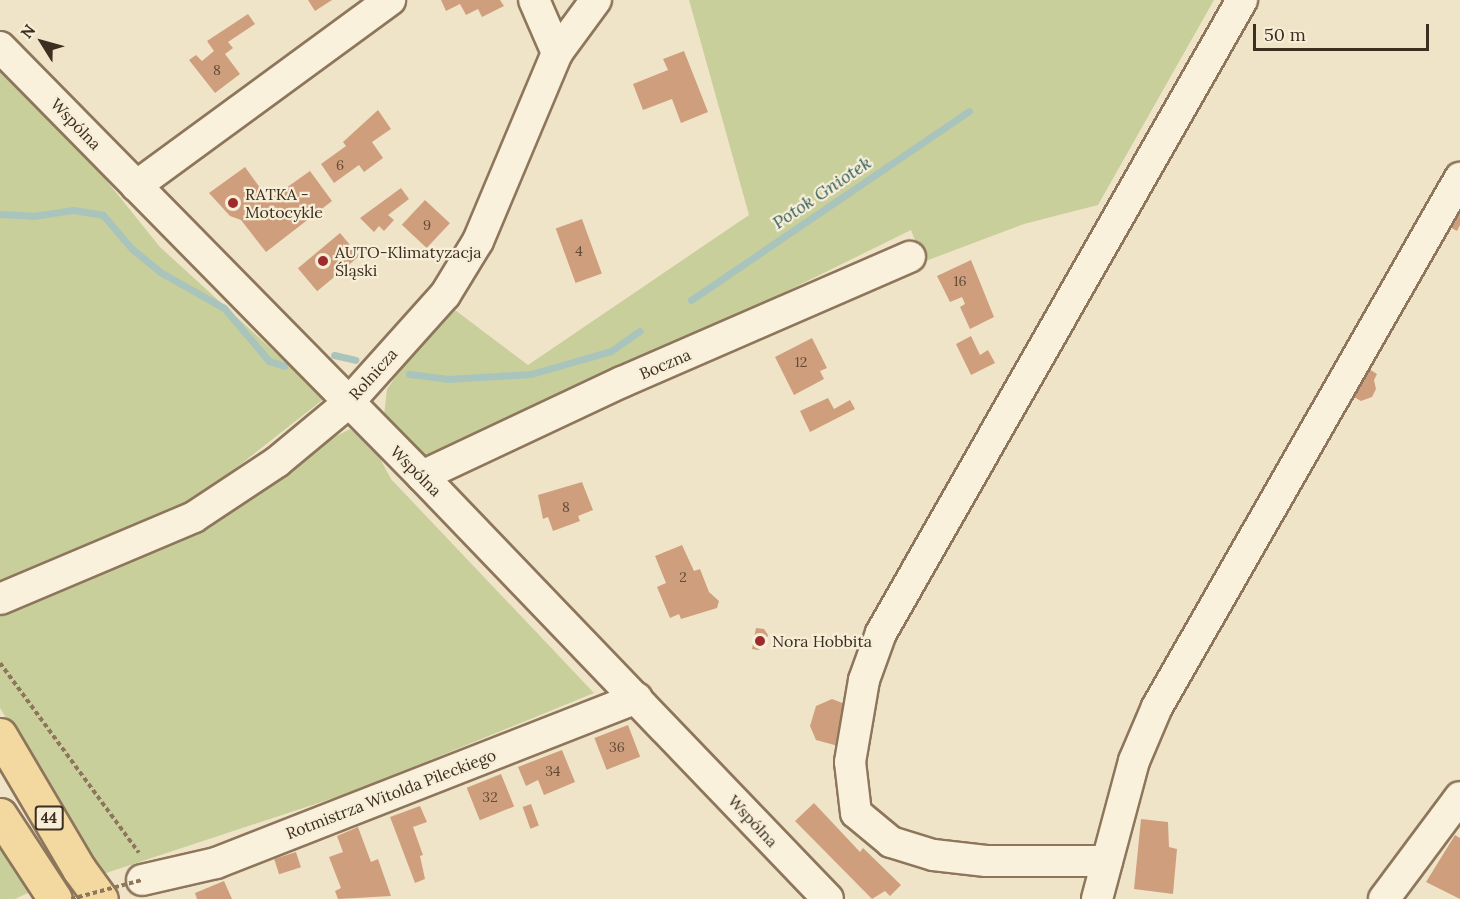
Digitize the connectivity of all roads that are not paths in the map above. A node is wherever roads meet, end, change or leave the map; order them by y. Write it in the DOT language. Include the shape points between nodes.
graph roads {
  1 [pos="390,0"];
  2 [pos="534,0"];
  3 [pos="596,0"];
  4 [pos="1242,0"];
  5 [pos="0,47"];
  6 [pos="557,53"];
  7 [pos="1460,178"];
  8 [pos="136,186"];
  9 [pos="910,257"];
  10 [pos="348,403"];
  11 [pos="422,476"];
  12 [pos="0,599"];
  13 [pos="637,698"];
  14 [pos="0,735"];
  15 [pos="1460,796"];
  16 [pos="0,814"];
  17 [pos="1107,861"];
  18 [pos="153,878"];
  19 [pos="55,899"];
  20 [pos="101,899"];
  21 [pos="828,899"];
  22 [pos="1097,899"];
  23 [pos="1384,899"];
  1 -- 8 [label="street"];
  2 -- 6 [label="street"];
  3 -- 6 [label="street, Rolnicza"];
  4 -- 17 [label="street" via="881,633 864,680 850,762 856,813 891,842 933,855 986,861"];
  5 -- 8 [label="street, Wspólna"];
  6 -- 10 [label="street, Rolnicza" via="478,241 445,295"];
  7 -- 17 [label="street" via="1157,706 1134,761"];
  8 -- 10 [label="street, Wspólna"];
  9 -- 11 [label="street, Boczna" via="621,382"];
  10 -- 11 [label="street, Wspólna"];
  10 -- 12 [label="street, Rolnicza" via="277,462 194,517"];
  11 -- 13 [label="street, Wspólna"];
  13 -- 18 [label="street, Rotmistrza Witolda Pileckiego" via="216,863"];
  13 -- 21 [label="street, Wspólna"];
  14 -- 20 [label="main road, 44" via="79,869"];
  15 -- 23 [label="street"];
  16 -- 19 [label="main road, 44"];
  17 -- 22 [label="street"];
}
